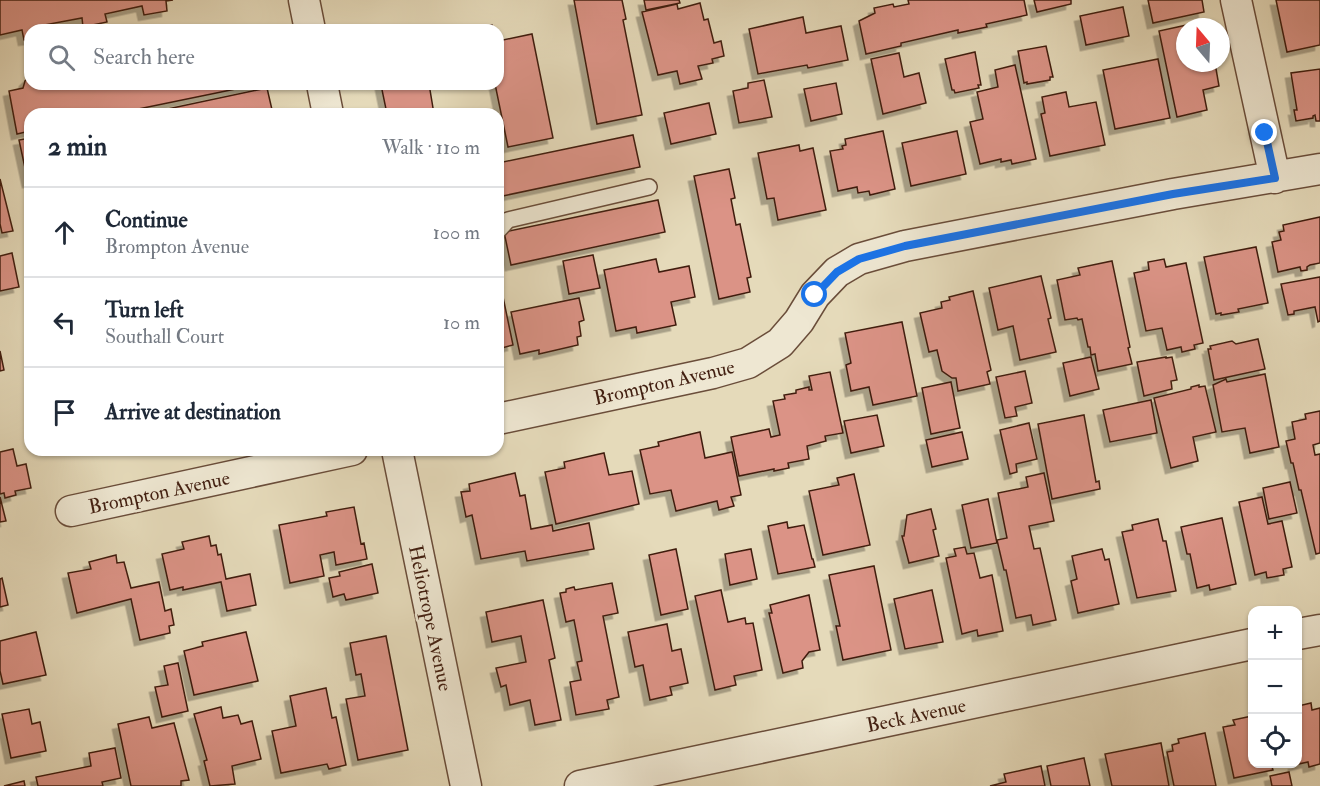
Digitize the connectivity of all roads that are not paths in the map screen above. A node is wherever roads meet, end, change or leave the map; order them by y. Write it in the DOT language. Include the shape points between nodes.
graph roads {
  1 [pos="304,0"];
  2 [pos="1236,0"];
  3 [pos="309,24"];
  4 [pos="323,90"];
  5 [pos="327,108"];
  6 [pos="1320,169"];
  7 [pos="1275,178"];
  8 [pos="649,187"];
  9 [pos="504,224"];
  10 [pos="504,418"];
  11 [pos="324,456"];
  12 [pos="398,456"];
  13 [pos="71,511"];
  14 [pos="1320,630"];
  15 [pos="1302,633"];
  16 [pos="1248,645"];
  17 [pos="466,786"];
  18 [pos="580,786"];
  1 -- 3 [label="street"];
  2 -- 7 [label="street"];
  4 -- 5 [label="street"];
  6 -- 7 [label="street, Brompton Avenue"];
  7 -- 10 [label="street, Brompton Avenue" via="905,246 859,259 837,272 815,295 780,343 748,363"];
  8 -- 9 [label="lane" via="508,220"];
  11 -- 13 [label="street, Brompton Avenue"];
  12 -- 17 [label="street, Heliotrope Avenue"];
  14 -- 15 [label="street"];
  16 -- 18 [label="street, Beck Avenue"];
}
